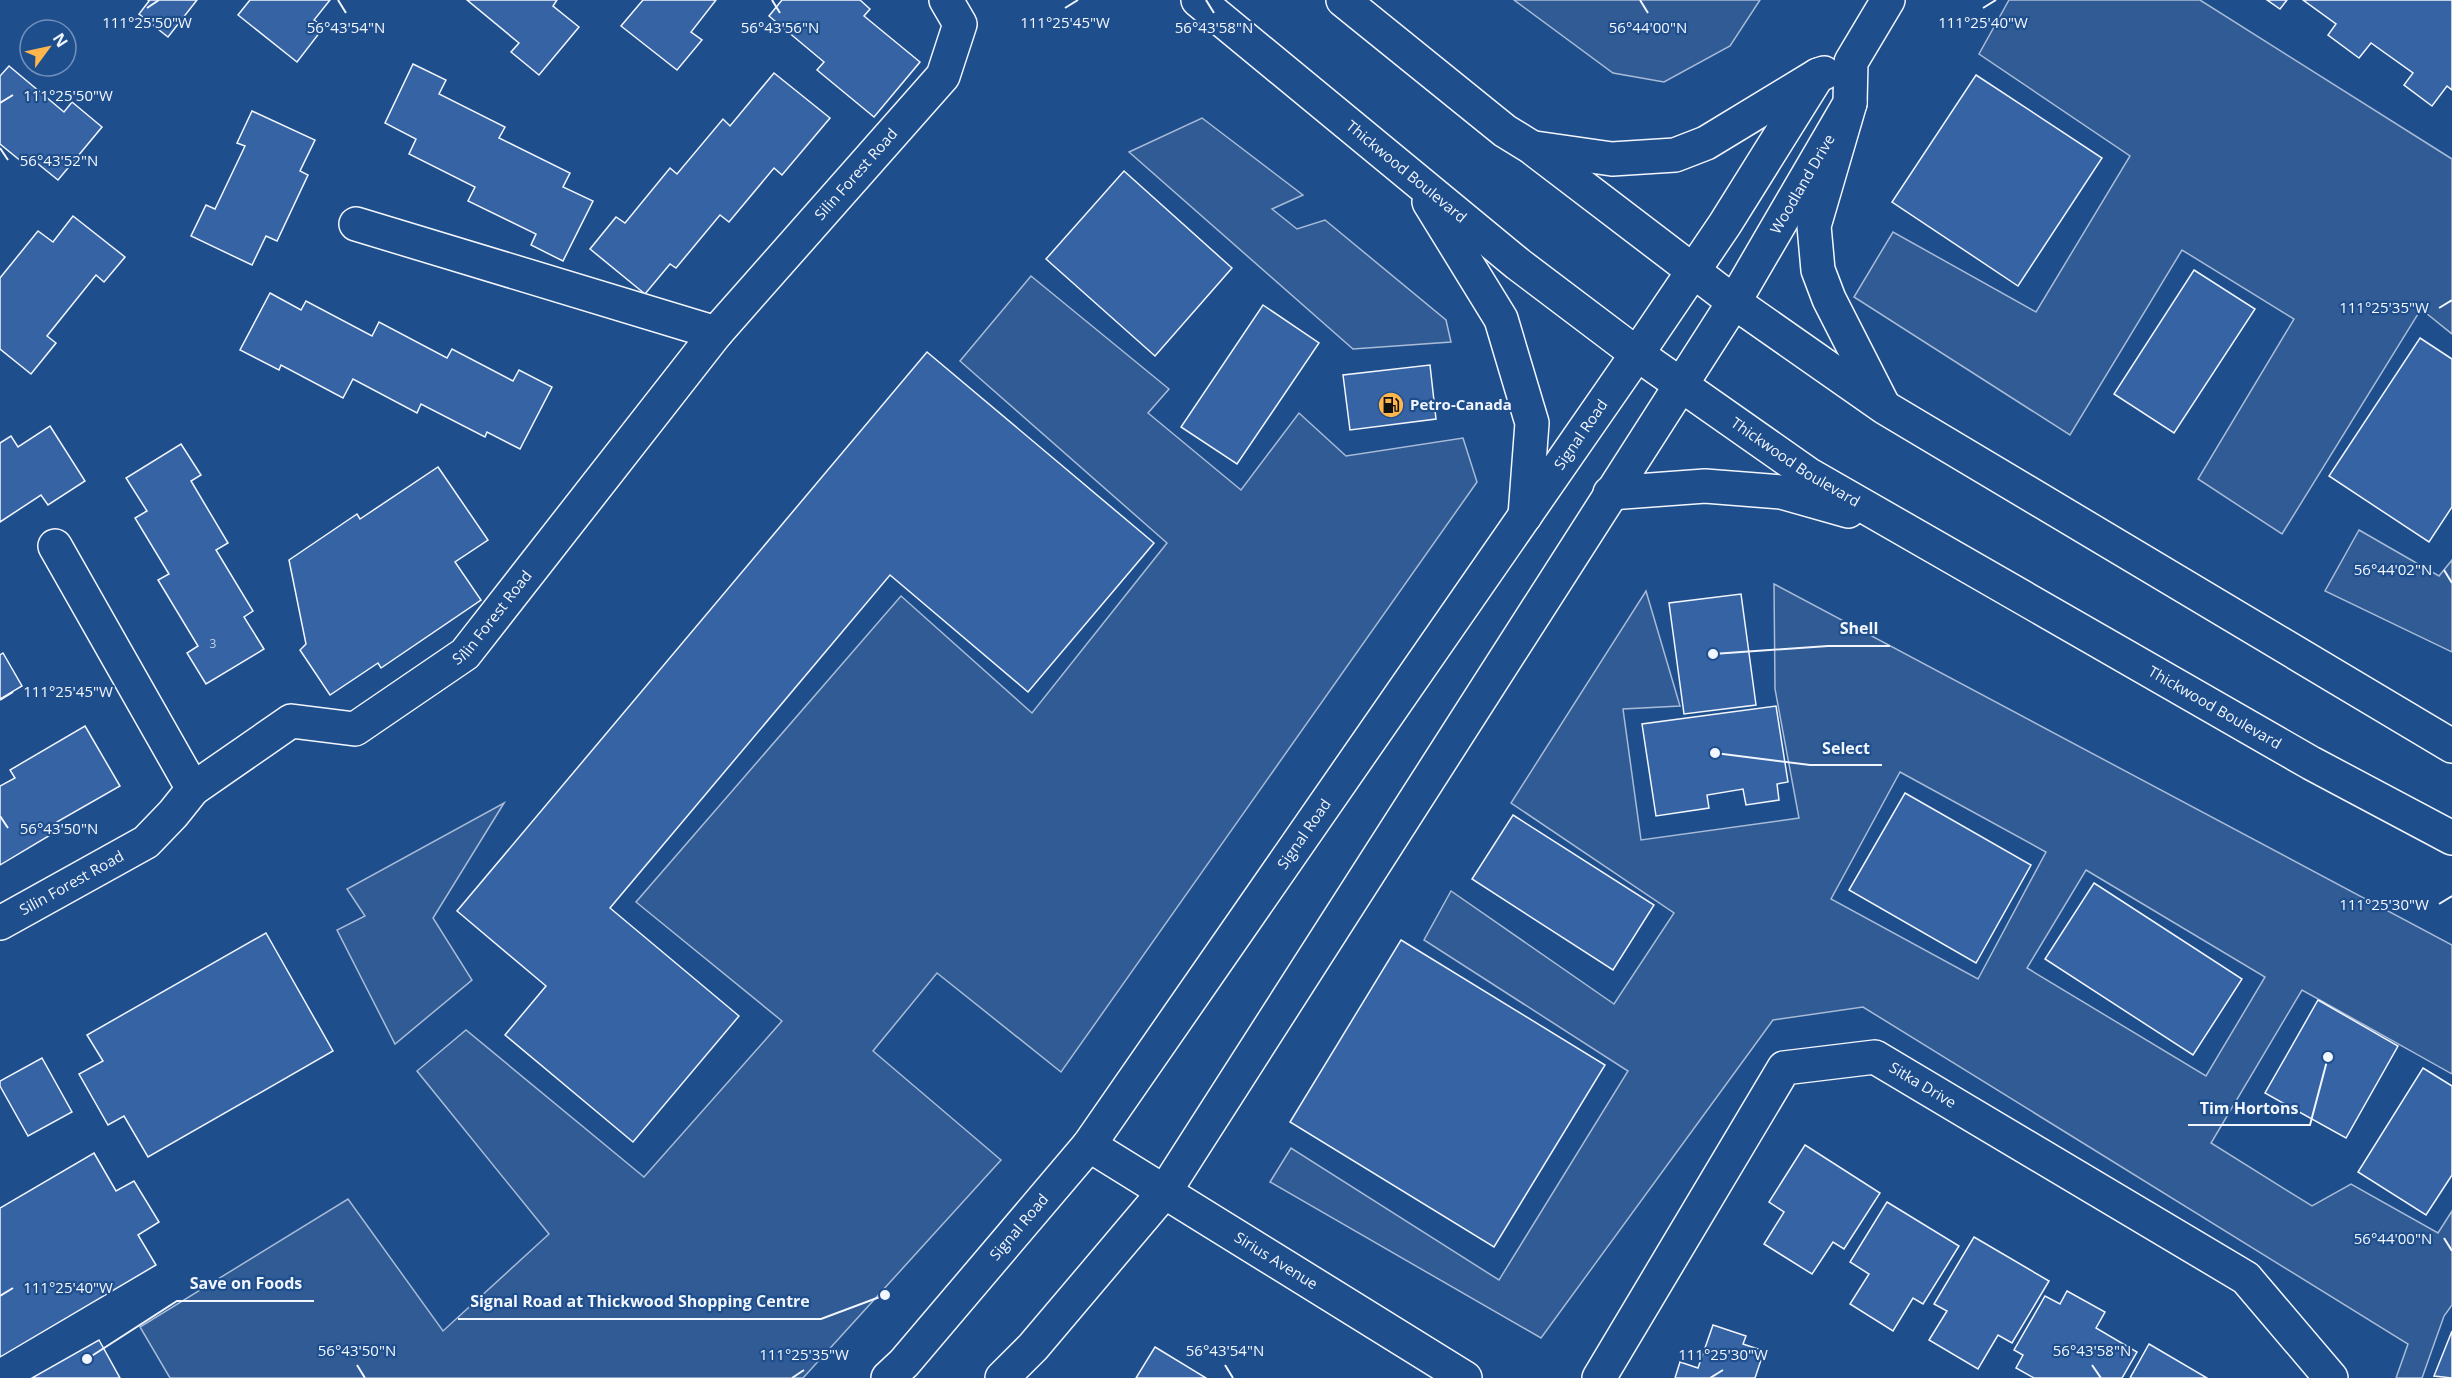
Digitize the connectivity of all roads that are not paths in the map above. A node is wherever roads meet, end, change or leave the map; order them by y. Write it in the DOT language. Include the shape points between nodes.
graph roads {
  1 [pos="946,0"];
  2 [pos="1198,0"];
  3 [pos="1343,0"];
  4 [pos="1888,0"];
  5 [pos="1851,62"];
  6 [pos="1818,75"];
  7 [pos="1850,103"];
  8 [pos="1530,147"];
  9 [pos="1416,180"];
  10 [pos="356,224"];
  11 [pos="1693,271"];
  12 [pos="1734,302"];
  13 [pos="716,333"];
  14 [pos="1637,354"];
  15 [pos="1681,386"];
  16 [pos="1884,407"];
  17 [pos="1610,493"];
  18 [pos="1525,516"];
  19 [pos="1899,526"];
  20 [pos="55,546"];
  21 [pos="2452,746"];
  22 [pos="193,789"];
  23 [pos="2452,838"];
  24 [pos="0,923"];
  25 [pos="1089,1145"];
  26 [pos="1165,1191"];
  27 [pos="888,1378"];
  28 [pos="1002,1378"];
  29 [pos="1465,1378"];
  30 [pos="1599,1378"];
  31 [pos="2331,1378"];
  1 -- 13 [label="street, Silin Forest Road" via="960,24 943,76"];
  2 -- 9 [label="street, Thickwood Boulevard"];
  3 -- 8 [label="street"];
  4 -- 5 [label="street, Woodland Drive"];
  5 -- 6 [label="street"];
  5 -- 7 [label="street, Woodland Drive"];
  6 -- 8 [label="street" via="1706,143 1675,155 1612,159"];
  6 -- 11 [label="street"];
  7 -- 12 [label="street, Woodland Drive"];
  7 -- 16 [label="street" via="1814,226 1818,270"];
  8 -- 11 [label="street"];
  9 -- 14 [label="street, Thickwood Boulevard"];
  9 -- 18 [label="street" via="1501,320 1532,423"];
  10 -- 13 [label="street"];
  11 -- 12 [label="street"];
  11 -- 14 [label="street, Signal Road"];
  12 -- 15 [label="street"];
  12 -- 16 [label="street"];
  13 -- 22 [label="street, Silin Forest Road" via="465,654 355,729 291,721"];
  14 -- 15 [label="street, Thickwood Boulevard"];
  14 -- 18 [label="street, Signal Road"];
  15 -- 17 [label="street"];
  15 -- 19 [label="street, Thickwood Boulevard" via="1808,474"];
  16 -- 21 [label="street"];
  17 -- 19 [label="street" via="1705,486 1781,492"];
  17 -- 26 [label="street"];
  18 -- 25 [label="street, Signal Road"];
  19 -- 23 [label="street, Thickwood Boulevard" via="2311,763"];
  20 -- 22 [label="street"];
  22 -- 24 [label="street, Silin Forest Road" via="146,842"];
  25 -- 26 [label="street, Sirius Avenue"];
  25 -- 27 [label="street, Signal Road"];
  26 -- 28 [label="street"];
  26 -- 29 [label="street, Sirius Avenue"];
  30 -- 31 [label="street, Sitka Drive" via="1784,1068 1875,1057 2246,1278"];
}
